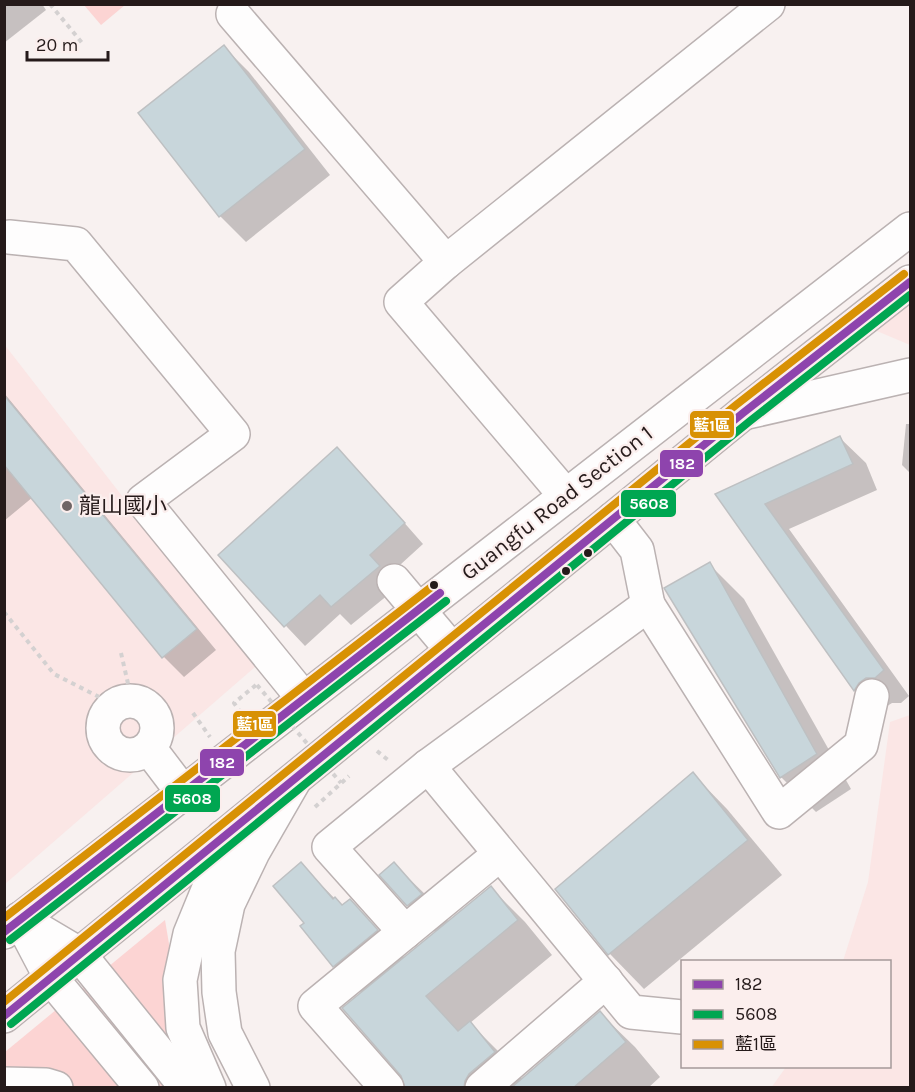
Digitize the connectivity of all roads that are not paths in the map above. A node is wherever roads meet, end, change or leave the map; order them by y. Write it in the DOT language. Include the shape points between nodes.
graph roads {
  1 [pos="768,4"];
  2 [pos="233,14"];
  3 [pos="910,229"];
  4 [pos="9,237"];
  5 [pos="446,262"];
  6 [pos="910,282"];
  7 [pos="910,375"];
  8 [pos="743,413"];
  9 [pos="566,496"];
  10 [pos="613,519"];
  11 [pos="394,581"];
  12 [pos="648,605"];
  13 [pos="418,610"];
  14 [pos="452,650"];
  15 [pos="872,696"];
  16 [pos="304,699"];
  17 [pos="149,748"];
  18 [pos="428,766"];
  19 [pos="296,778"];
  20 [pos="184,794"];
  21 [pos="223,837"];
  22 [pos="500,854"];
  23 [pos="12,926"];
  24 [pos="405,932"];
  25 [pos="79,954"];
  26 [pos="51,978"];
  27 [pos="606,981"];
  28 [pos="4,1016"];
  29 [pos="681,1017"];
  30 [pos="4,1084"];
  31 [pos="56,1088"];
  32 [pos="142,1088"];
  33 [pos="187,1088"];
  34 [pos="209,1088"];
  35 [pos="253,1088"];
  36 [pos="387,1088"];
  37 [pos="483,1088"];
  1 -- 5 [label="main road"];
  2 -- 5 [label="main road"];
  3 -- 9 [label="main road, Guangfu Road Section 1"];
  4 -- 16 [label="main road" via="76,244 233,434 143,501"];
  5 -- 9 [label="main road" via="401,302"];
  6 -- 8 [label="main road, Guangfu Road Section 1"];
  7 -- 8 [label="main road"];
  8 -- 10 [label="main road, Guangfu Road Section 1"];
  9 -- 13 [label="main road, Guangfu Road Section 1"];
  10 -- 12 [label="main road" via="637,550"];
  10 -- 14 [label="main road, Guangfu Road Section 1"];
  11 -- 13 [label="main road"];
  12 -- 15 [label="main road" via="779,812 861,746"];
  12 -- 18 [label="main road"];
  13 -- 14 [label="main road"];
  13 -- 16 [label="main road, Guangfu Road Section 1"];
  14 -- 19 [label="main road, Guangfu Road Section 1"];
  16 -- 20 [label="main road, Guangfu Road Section 1"];
  17 -- 17 [label="main road" via="141,753 115,752 102,729 104,719 124,703 141,703 154,715 157,732"];
  17 -- 20 [label="main road"];
  18 -- 22 [label="main road"];
  18 -- 24 [label="main road" via="329,847"];
  19 -- 21 [label="main road, Guangfu Road Section 1"];
  19 -- 35 [label="main road" via="228,904 218,951 225,1033"];
  20 -- 23 [label="main road, Guangfu Road Section 1"];
  21 -- 25 [label="main road, Guangfu Road Section 1"];
  21 -- 34 [label="main road" via="213,878 190,934 180,980 183,1028"];
  22 -- 24 [label="main road"];
  22 -- 27 [label="main road"];
  23 -- 25 [label="main road"];
  23 -- 26 [label="main road"];
  24 -- 36 [label="main road" via="315,1006"];
  25 -- 26 [label="main road, Guangfu Road Section 1"];
  25 -- 33 [label="main road"];
  26 -- 28 [label="main road, Guangfu Road Section 1"];
  26 -- 32 [label="main road"];
  27 -- 29 [label="main road" via="631,1012"];
  27 -- 37 [label="main road"];
  30 -- 31 [label="main road"];
}
